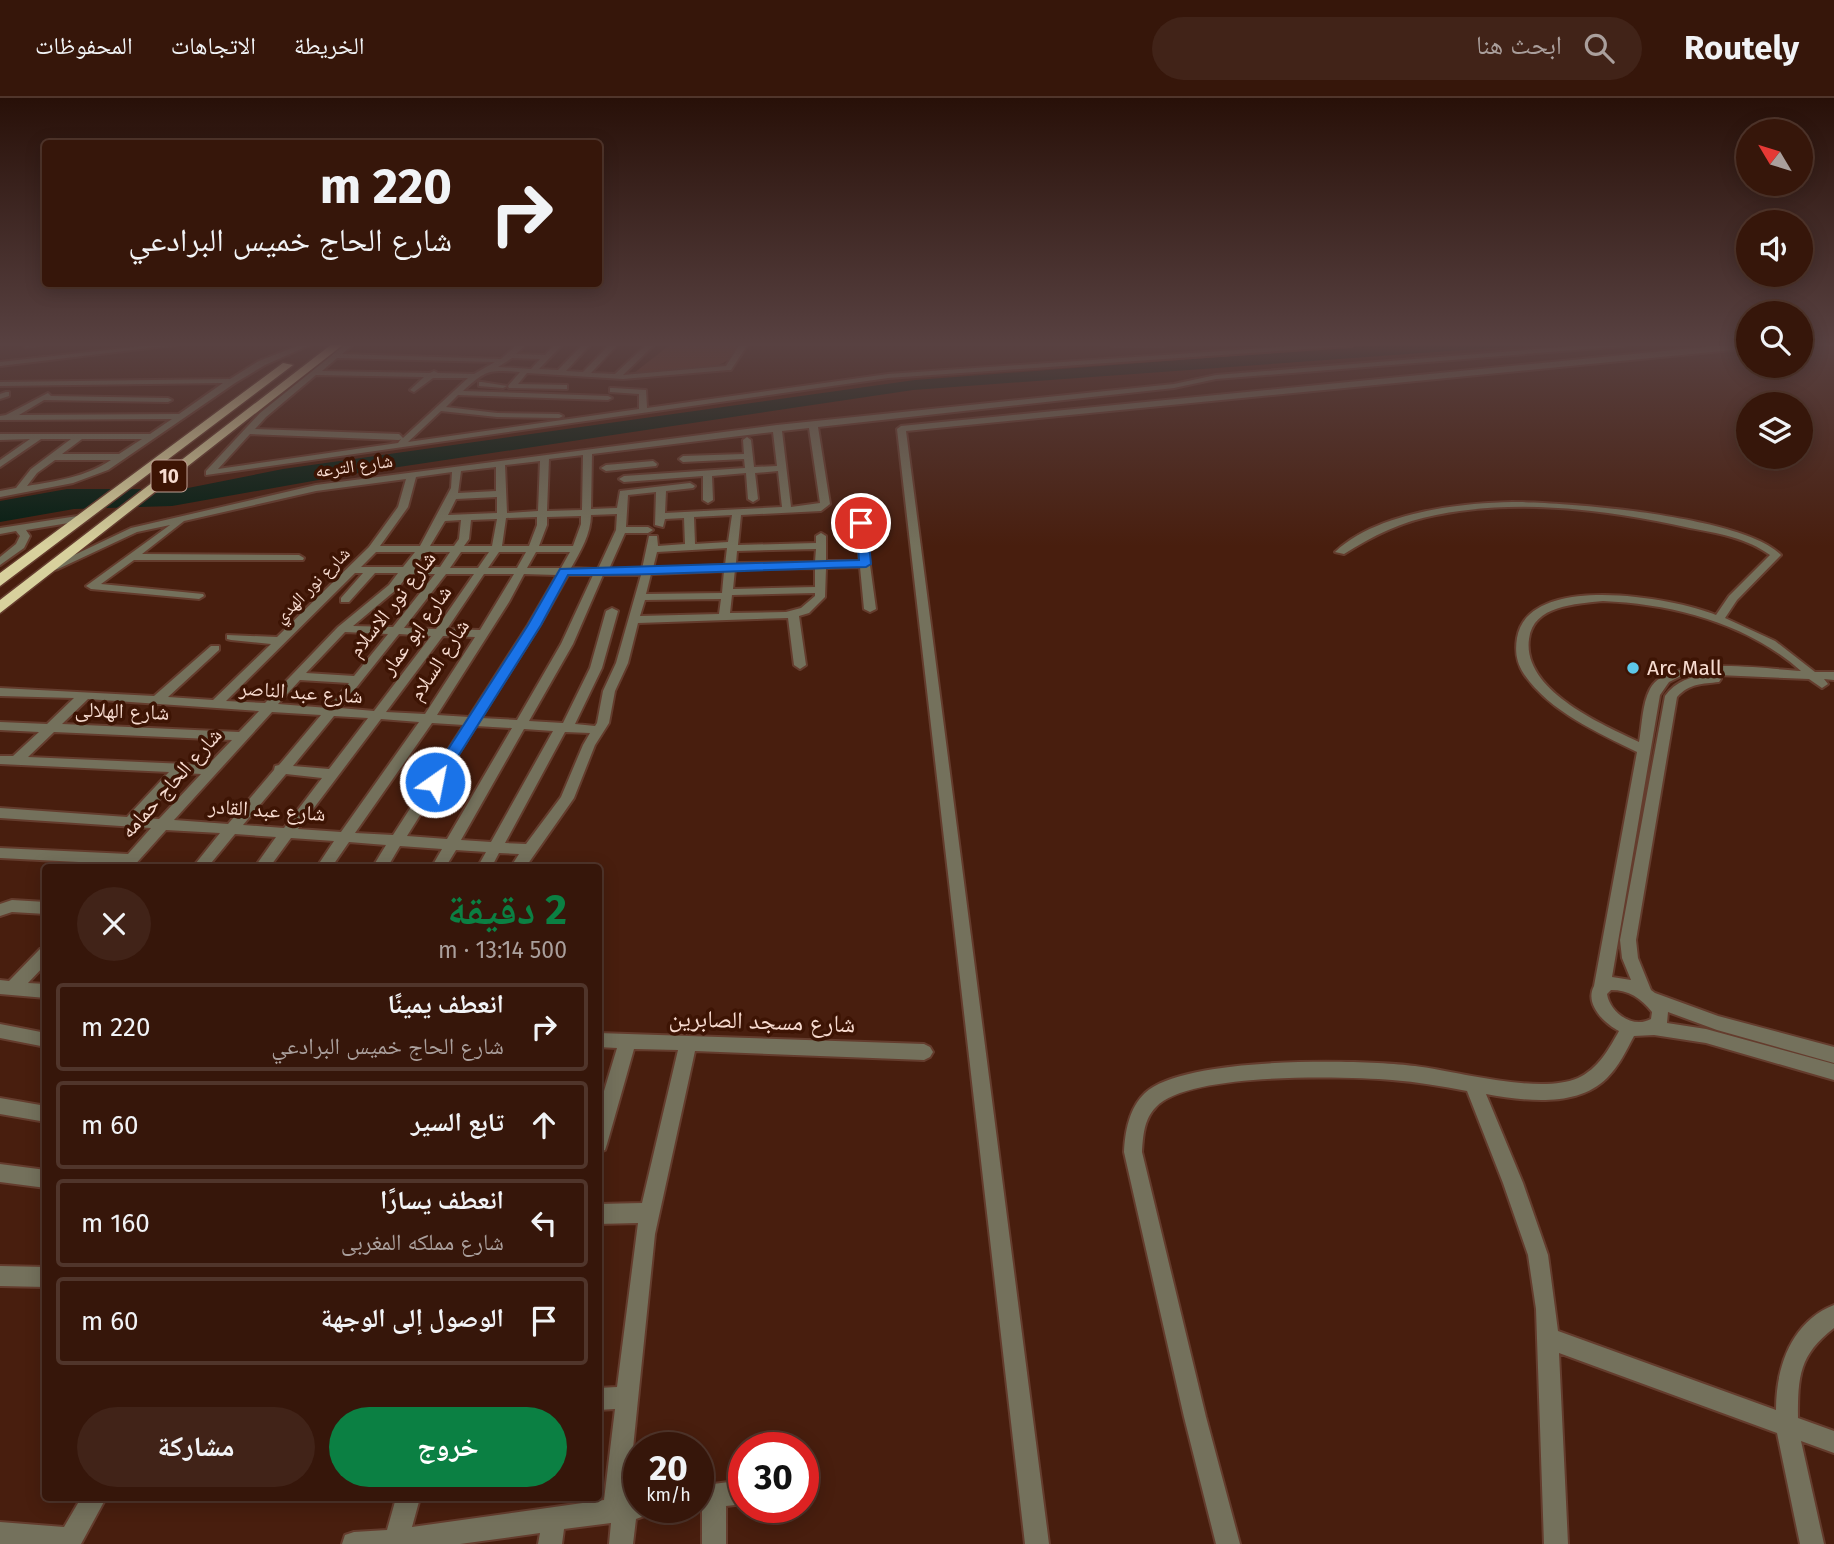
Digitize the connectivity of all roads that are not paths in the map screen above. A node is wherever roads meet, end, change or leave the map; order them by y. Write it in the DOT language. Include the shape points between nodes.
graph roads {
  1 [pos="149,411"];
  2 [pos="187,411"];
  3 [pos="226,411"];
  4 [pos="234,411"];
  5 [pos="255,411"];
  6 [pos="267,411"];
  7 [pos="438,411"];
  8 [pos="460,411"];
  9 [pos="604,411"];
  10 [pos="647,411"];
  11 [pos="926,411"];
  12 [pos="1081,411"];
  13 [pos="643,412"];
  14 [pos="471,413"];
  15 [pos="580,415"];
  16 [pos="142,416"];
  17 [pos="180,416"];
  18 [pos="4,418"];
  19 [pos="48,418"];
  20 [pos="601,418"];
  21 [pos="462,422"];
  22 [pos="813,424"];
  23 [pos="776,428"];
  24 [pos="454,430"];
  25 [pos="247,431"];
  26 [pos="81,436"];
  27 [pos="150,436"];
  28 [pos="0,437"];
  29 [pos="21,437"];
  30 [pos="39,437"];
  31 [pos="445,439"];
  32 [pos="747,440"];
  33 [pos="405,441"];
  34 [pos="651,443"];
  35 [pos="588,451"];
  36 [pos="748,456"];
  37 [pos="53,457"];
  38 [pos="119,457"];
  39 [pos="545,457"];
  40 [pos="683,459"];
  41 [pos="500,463"];
  42 [pos="0,464"];
  43 [pos="653,464"];
  44 [pos="606,468"];
  45 [pos="782,468"];
  46 [pos="457,469"];
  47 [pos="750,470"];
  48 [pos="707,473"];
  49 [pos="412,475"];
  50 [pos="654,477"];
  51 [pos="624,479"];
  52 [pos="690,486"];
  53 [pos="20,489"];
  54 [pos="658,489"];
  55 [pos="0,494"];
  56 [pos="501,494"];
  57 [pos="453,496"];
  58 [pos="753,499"];
  59 [pos="708,500"];
  60 [pos="788,510"];
  61 [pos="623,511"];
  62 [pos="737,512"];
  63 [pos="587,513"];
  64 [pos="542,514"];
  65 [pos="689,514"];
  66 [pos="502,516"];
  67 [pos="187,517"];
  68 [pos="442,517"];
  69 [pos="466,517"];
  70 [pos="89,520"];
  71 [pos="112,521"];
  72 [pos="861,523"];
  73 [pos="19,528"];
  74 [pos="134,530"];
  75 [pos="621,530"];
  76 [pos="0,531"];
  77 [pos="651,539"];
  78 [pos="54,541"];
  79 [pos="460,547"];
  80 [pos="496,547"];
  81 [pos="733,547"];
  82 [pos="424,548"];
  83 [pos="533,548"];
  84 [pos="690,548"];
  85 [pos="373,549"];
  86 [pos="577,549"];
  87 [pos="1340,552"];
  88 [pos="131,557"];
  89 [pos="299,558"];
  90 [pos="0,562"];
  91 [pos="866,564"];
  92 [pos="821,565"];
  93 [pos="54,567"];
  94 [pos="730,567"];
  95 [pos="353,570"];
  96 [pos="370,570"];
  97 [pos="406,571"];
  98 [pos="443,571"];
  99 [pos="482,571"];
  100 [pos="521,571"];
  101 [pos="564,572"];
  102 [pos="600,572"];
  103 [pos="647,572"];
  104 [pos="0,581"];
  105 [pos="820,590"];
  106 [pos="0,594"];
  107 [pos="727,594"];
  108 [pos="199,596"];
  109 [pos="640,597"];
  110 [pos="345,600"];
  111 [pos="0,608"];
  112 [pos="870,609"];
  113 [pos="612,611"];
  114 [pos="793,614"];
  115 [pos="724,617"];
  116 [pos="1719,619"];
  117 [pos="634,620"];
  118 [pos="342,629"];
  119 [pos="396,631"];
  120 [pos="440,632"];
  121 [pos="484,634"];
  122 [pos="231,637"];
  123 [pos="280,642"];
  124 [pos="215,648"];
  125 [pos="800,665"];
  126 [pos="297,676"];
  127 [pos="357,680"];
  128 [pos="1826,680"];
  129 [pos="0,692"];
  130 [pos="85,695"];
  131 [pos="156,701"];
  132 [pos="215,705"];
  133 [pos="265,709"];
  134 [pos="329,713"];
  135 [pos="376,716"];
  136 [pos="428,720"];
  137 [pos="472,723"];
  138 [pos="521,725"];
  139 [pos="0,726"];
  140 [pos="51,728"];
  141 [pos="564,728"];
  142 [pos="599,730"];
  143 [pos="242,736"];
  144 [pos="1644,750"];
  145 [pos="6,763"];
  146 [pos="180,769"];
  147 [pos="280,769"];
  148 [pos="211,770"];
  149 [pos="332,774"];
  150 [pos="0,813"];
  151 [pos="131,821"];
  152 [pos="164,824"];
  153 [pos="231,829"];
  154 [pos="288,833"];
  155 [pos="345,837"];
  156 [pos="397,841"];
  157 [pos="451,845"];
  158 [pos="495,848"];
  159 [pos="531,850"];
  160 [pos="0,853"];
  161 [pos="127,864"];
  162 [pos="201,864"];
  163 [pos="264,864"];
  164 [pos="326,864"];
  165 [pos="382,864"];
  166 [pos="440,864"];
  167 [pos="486,864"];
  168 [pos="520,864"];
  169 [pos="42,908"];
  170 [pos="0,910"];
  171 [pos="42,956"];
  172 [pos="7,987"];
  173 [pos="1602,987"];
  174 [pos="42,991"];
  175 [pos="1648,996"];
  176 [pos="1630,1028"];
  177 [pos="1655,1028"];
  178 [pos="0,1031"];
  179 [pos="42,1039"];
  180 [pos="602,1040"];
  181 [pos="628,1041"];
  182 [pos="688,1043"];
  183 [pos="924,1052"];
  184 [pos="1834,1055"];
  185 [pos="1834,1072"];
  186 [pos="1473,1085"];
  187 [pos="0,1106"];
  188 [pos="42,1113"];
  189 [pos="602,1130"];
  190 [pos="0,1173"];
  191 [pos="42,1178"];
  192 [pos="649,1213"];
  193 [pos="602,1214"];
  194 [pos="0,1276"];
  195 [pos="42,1277"];
  196 [pos="1834,1315"];
  197 [pos="1547,1338"];
  198 [pos="626,1397"];
  199 [pos="602,1399"];
  200 [pos="1788,1426"];
  201 [pos="626,1432"];
  202 [pos="1834,1442"];
  203 [pos="92,1501"];
  204 [pos="407,1501"];
  205 [pos="623,1509"];
  206 [pos="554,1519"];
  207 [pos="624,1523"];
  208 [pos="710,1523"];
  209 [pos="0,1534"];
  210 [pos="431,1540"];
  211 [pos="396,1541"];
  212 [pos="69,1542"];
  213 [pos="354,1544"];
  214 [pos="550,1544"];
  215 [pos="621,1544"];
  216 [pos="714,1544"];
  217 [pos="1037,1544"];
  218 [pos="1228,1544"];
  219 [pos="1556,1544"];
  220 [pos="1812,1544"];
  1 -- 16 [label="street"];
  2 -- 17 [label="street"];
  3 -- 70 [label="highway, 10" via="137,477"];
  4 -- 70 [label="highway" via="153,477"];
  5 -- 71 [label="highway, 10"];
  6 -- 25 [label="street"];
  7 -- 33 [label="street"];
  8 -- 14 [label="street"];
  9 -- 20 [label="street"];
  10 -- 13 [label="street"];
  11 -- 22 [label="street, شارع الترعه"];
  12 -- 217 [label="street" via="901,429"];
  13 -- 20 [label="street"];
  14 -- 15 [label="street"];
  14 -- 21 [label="street"];
  16 -- 17 [label="street"];
  16 -- 19 [label="street"];
  17 -- 27 [label="street"];
  18 -- 19 [label="street"];
  19 -- 29 [label="street"];
  20 -- 31 [label="street"];
  22 -- 23 [label="street, شارع الترعه"];
  22 -- 60 [label="street" via="825,504 817,509"];
  23 -- 34 [label="street, شارع الترعه"];
  23 -- 45 [label="street"];
  24 -- 31 [label="street"];
  25 -- 33 [label="street"];
  25 -- 33 [label="street" via="210,474"];
  26 -- 27 [label="street"];
  26 -- 30 [label="street"];
  26 -- 37 [label="street"];
  27 -- 38 [label="street"];
  28 -- 29 [label="street"];
  29 -- 30 [label="street"];
  30 -- 42 [label="street"];
  31 -- 33 [label="street"];
  32 -- 36 [label="street"];
  34 -- 35 [label="street, شارع الترعه"];
  34 -- 43 [label="street"];
  35 -- 39 [label="street, شارع الترعه"];
  35 -- 63 [label="street"];
  36 -- 40 [label="street"];
  36 -- 47 [label="street"];
  37 -- 38 [label="street"];
  37 -- 53 [label="street"];
  38 -- 53 [label="street" via="105,468 69,481"];
  39 -- 41 [label="street, شارع الترعه"];
  39 -- 64 [label="street, شارع السلام"];
  41 -- 46 [label="street, شارع الترعه"];
  41 -- 56 [label="street, شارع ابو عمار"];
  43 -- 44 [label="street"];
  43 -- 50 [label="street"];
  45 -- 47 [label="street"];
  45 -- 60 [label="street"];
  46 -- 49 [label="street, شارع الترعه"];
  46 -- 57 [label="street, شارع الحاج حمامه"];
  47 -- 48 [label="street"];
  47 -- 58 [label="street"];
  48 -- 50 [label="street"];
  48 -- 59 [label="street"];
  49 -- 67 [label="street, شارع الترعه" via="307,490"];
  49 -- 85 [label="street, شارع نور الهدي" via="403,507"];
  50 -- 51 [label="street"];
  50 -- 54 [label="street"];
  52 -- 54 [label="street"];
  53 -- 55 [label="street"];
  54 -- 61 [label="street" via="625,492"];
  54 -- 65 [label="street" via="660,521"];
  56 -- 57 [label="street"];
  56 -- 66 [label="street, شارع ابو عمار"];
  57 -- 68 [label="street, شارع الحاج حمامه"];
  60 -- 62 [label="street"];
  61 -- 63 [label="street"];
  61 -- 75 [label="street"];
  62 -- 65 [label="street"];
  62 -- 81 [label="street"];
  63 -- 64 [label="street"];
  63 -- 86 [label="street"];
  64 -- 66 [label="street"];
  64 -- 83 [label="street, شارع السلام"];
  65 -- 84 [label="street"];
  66 -- 69 [label="street"];
  66 -- 80 [label="street, شارع ابو عمار"];
  67 -- 74 [label="street, شارع الترعه"];
  67 -- 88 [label="street"];
  68 -- 69 [label="street"];
  68 -- 82 [label="street, شارع الحاج حمامه"];
  69 -- 79 [label="street, شارع نور الاسلام"];
  70 -- 73 [label="street"];
  70 -- 78 [label="highway, 10"];
  70 -- 106 [label="highway"];
  71 -- 74 [label="street"];
  71 -- 93 [label="highway, 10"];
  72 -- 91 [label="street"];
  73 -- 76 [label="street"];
  73 -- 78 [label="street" via="46,532"];
  73 -- 90 [label="street" via="25,536 23,542"];
  74 -- 93 [label="street, شارع الترعه"];
  75 -- 77 [label="street"];
  75 -- 102 [label="street"];
  77 -- 84 [label="street"];
  77 -- 103 [label="street"];
  78 -- 104 [label="highway, 10"];
  79 -- 80 [label="street"];
  79 -- 82 [label="street"];
  79 -- 98 [label="street, شارع نور الاسلام"];
  80 -- 83 [label="street"];
  80 -- 99 [label="street, شارع ابو عمار"];
  81 -- 84 [label="street"];
  81 -- 92 [label="street" via="821,541"];
  81 -- 94 [label="street"];
  82 -- 85 [label="street"];
  82 -- 97 [label="street, شارع الحاج حمامه"];
  83 -- 86 [label="street"];
  83 -- 100 [label="street, شارع السلام"];
  85 -- 95 [label="street, شارع نور الهدي"];
  86 -- 101 [label="street"];
  87 -- 116 [label="street" via="1418,515 1454,509 1559,506 1668,520 1737,537 1776,555 1733,598"];
  88 -- 89 [label="street"];
  88 -- 108 [label="street" via="91,586"];
  91 -- 92 [label="street"];
  91 -- 112 [label="street"];
  92 -- 94 [label="street"];
  92 -- 105 [label="street"];
  93 -- 111 [label="highway, 10"];
  94 -- 103 [label="street"];
  94 -- 107 [label="street"];
  95 -- 96 [label="street"];
  95 -- 123 [label="street, شارع نور الهدي"];
  96 -- 97 [label="street"];
  96 -- 110 [label="street"];
  97 -- 98 [label="street"];
  97 -- 118 [label="street, شارع الحاج حمامه" via="390,591"];
  98 -- 99 [label="street"];
  98 -- 119 [label="street, شارع نور الاسلام"];
  99 -- 100 [label="street"];
  99 -- 120 [label="street, شارع ابو عمار"];
  100 -- 101 [label="street"];
  100 -- 121 [label="street, شارع السلام"];
  101 -- 102 [label="street"];
  101 -- 137 [label="street"];
  102 -- 103 [label="street"];
  102 -- 138 [label="street" via="577,625"];
  103 -- 109 [label="street"];
  105 -- 107 [label="street"];
  105 -- 114 [label="street" via="812,607"];
  107 -- 109 [label="street"];
  107 -- 115 [label="street"];
  109 -- 117 [label="street"];
  113 -- 141 [label="street" via="596,668"];
  114 -- 115 [label="street"];
  114 -- 125 [label="street"];
  115 -- 117 [label="street"];
  116 -- 128 [label="street" via="1776,647"];
  116 -- 144 [label="street" via="1656,603 1593,599 1550,608 1525,628 1523,657 1546,691 1579,716"];
  117 -- 142 [label="street"];
  118 -- 119 [label="street"];
  118 -- 126 [label="street, شارع الحاج حمامه"];
  119 -- 120 [label="street"];
  119 -- 127 [label="street, شارع نور الاسلام"];
  120 -- 121 [label="street"];
  120 -- 135 [label="street, شارع ابو عمار"];
  121 -- 136 [label="street, شارع السلام"];
  122 -- 123 [label="street"];
  123 -- 132 [label="street, شارع نور الهدي"];
  124 -- 131 [label="street"];
  126 -- 127 [label="street"];
  126 -- 133 [label="street, شارع الحاج حمامه"];
  127 -- 134 [label="street, شارع نور الاسلام"];
  128 -- 144 [label="street" via="1707,670 1670,676 1656,689"];
  128 -- 175 [label="street" via="1705,679 1682,684 1671,696 1628,940 1630,958"];
  129 -- 130 [label="street, شارع عبد الناصر"];
  130 -- 131 [label="street, شارع عبد الناصر"];
  130 -- 140 [label="street"];
  131 -- 132 [label="street, شارع عبد الناصر"];
  132 -- 133 [label="street, شارع عبد الناصر"];
  133 -- 134 [label="street, شارع عبد الناصر"];
  133 -- 143 [label="street, شارع الحاج حمامه"];
  134 -- 135 [label="street, شارع عبد الناصر"];
  134 -- 147 [label="street, شارع نور الاسلام"];
  135 -- 136 [label="street, شارع عبد الناصر"];
  135 -- 149 [label="street, شارع ابو عمار"];
  136 -- 137 [label="street, شارع عبد الناصر"];
  136 -- 155 [label="street, شارع السلام"];
  137 -- 138 [label="street, شارع عبد الناصر"];
  137 -- 156 [label="street"];
  138 -- 141 [label="street, شارع عبد الناصر"];
  138 -- 157 [label="street"];
  139 -- 140 [label="street, شارع الهلالى"];
  140 -- 143 [label="street, شارع الهلالى"];
  140 -- 145 [label="street"];
  141 -- 142 [label="street, شارع عبد الناصر"];
  141 -- 158 [label="street"];
  142 -- 159 [label="street" via="567,798"];
  143 -- 148 [label="street, شارع الحاج حمامه"];
  144 -- 173 [label="street"];
  145 -- 146 [label="street"];
  146 -- 148 [label="street"];
  146 -- 151 [label="street"];
  147 -- 149 [label="street"];
  147 -- 153 [label="street, شارع نور الاسلام"];
  148 -- 152 [label="street, شارع الحاج حمامه"];
  149 -- 154 [label="street, شارع ابو عمار"];
  150 -- 151 [label="street, شارع عبد القادر"];
  151 -- 152 [label="street, شارع عبد القادر"];
  152 -- 153 [label="street, شارع عبد القادر"];
  152 -- 161 [label="street, شارع الحاج حمامه"];
  153 -- 154 [label="street, شارع عبد القادر"];
  153 -- 162 [label="street, شارع نور الاسلام"];
  154 -- 155 [label="street, شارع عبد القادر"];
  154 -- 163 [label="street, شارع ابو عمار"];
  155 -- 156 [label="street, شارع عبد القادر"];
  155 -- 164 [label="street, شارع السلام"];
  156 -- 157 [label="street, شارع عبد القادر"];
  156 -- 165 [label="street"];
  157 -- 158 [label="street, شارع عبد القادر"];
  157 -- 166 [label="street"];
  158 -- 159 [label="street, شارع عبد القادر"];
  158 -- 167 [label="street"];
  159 -- 168 [label="street"];
  160 -- 161 [label="street"];
  169 -- 170 [label="street"];
  171 -- 172 [label="street"];
  172 -- 174 [label="street"];
  173 -- 175 [label="street" via="1621,984"];
  173 -- 176 [label="street" via="1598,998 1605,1012"];
  175 -- 177 [label="street" via="1660,1011"];
  175 -- 184 [label="street" via="1717,1023"];
  176 -- 177 [label="street"];
  176 -- 186 [label="street" via="1606,1068 1574,1088 1520,1090"];
  177 -- 185 [label="street" via="1706,1036"];
  178 -- 179 [label="street"];
  180 -- 181 [label="street, شارع مسجد الصابرين"];
  181 -- 182 [label="street, شارع مسجد الصابرين"];
  181 -- 189 [label="street"];
  182 -- 183 [label="street, شارع مسجد الصابرين"];
  182 -- 192 [label="street"];
  186 -- 197 [label="street" via="1538,1255"];
  186 -- 218 [label="street" via="1358,1069 1214,1077 1156,1096 1141,1112 1133,1152"];
  187 -- 188 [label="street"];
  190 -- 191 [label="street"];
  192 -- 193 [label="street"];
  192 -- 198 [label="street"];
  194 -- 195 [label="street"];
  196 -- 200 [label="street" via="1810,1332 1793,1355 1786,1399"];
  197 -- 200 [label="street"];
  197 -- 219 [label="street"];
  198 -- 199 [label="street"];
  198 -- 201 [label="street"];
  200 -- 202 [label="street"];
  200 -- 220 [label="street"];
  203 -- 212 [label="street"];
  204 -- 211 [label="street"];
  205 -- 206 [label="street"];
  206 -- 210 [label="street"];
  206 -- 214 [label="street"];
  207 -- 215 [label="street"];
  208 -- 216 [label="street"];
  209 -- 212 [label="street"];
  210 -- 211 [label="street"];
  211 -- 213 [label="street"];
}
